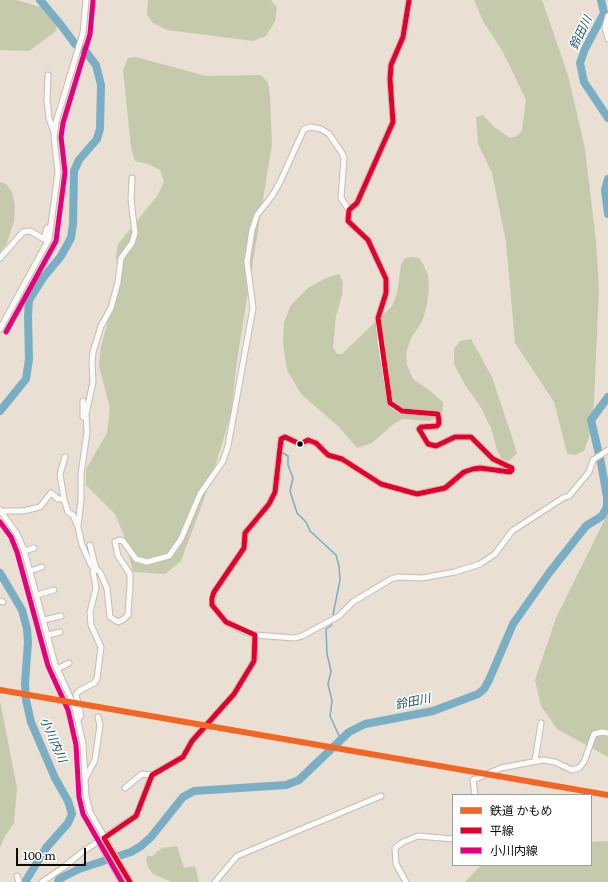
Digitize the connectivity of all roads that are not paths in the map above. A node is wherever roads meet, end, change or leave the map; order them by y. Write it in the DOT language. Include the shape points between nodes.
graph roads {
  1 [pos="86,0"];
  2 [pos="409,0"];
  3 [pos="608,16"];
  4 [pos="608,39"];
  5 [pos="48,75"];
  6 [pos="54,133"];
  7 [pos="132,178"];
  8 [pos="350,210"];
  9 [pos="51,228"];
  10 [pos="0,258"];
  11 [pos="0,329"];
  12 [pos="83,401"];
  13 [pos="86,422"];
  14 [pos="608,450"];
  15 [pos="65,457"];
  16 [pos="64,500"];
  17 [pos="1,511"];
  18 [pos="78,527"];
  19 [pos="90,545"];
  20 [pos="34,548"];
  21 [pos="24,551"];
  22 [pos="42,567"];
  23 [pos="95,569"];
  24 [pos="30,571"];
  25 [pos="54,590"];
  26 [pos="37,595"];
  27 [pos="61,616"];
  28 [pos="44,620"];
  29 [pos="60,632"];
  30 [pos="255,634"];
  31 [pos="48,635"];
  32 [pos="69,663"];
  33 [pos="57,669"];
  34 [pos="98,717"];
  35 [pos="78,720"];
  36 [pos="541,723"];
  37 [pos="608,733"];
  38 [pos="535,761"];
  39 [pos="152,775"];
  40 [pos="85,779"];
  41 [pos="125,788"];
  42 [pos="475,794"];
  43 [pos="381,796"];
  44 [pos="104,838"];
  45 [pos="452,840"];
  46 [pos="99,842"];
  47 [pos="17,876"];
  48 [pos="19,882"];
  49 [pos="42,882"];
  50 [pos="122,882"];
  51 [pos="130,882"];
  52 [pos="215,882"];
  53 [pos="406,882"];
  1 -- 6 [label="street" via="83,33"];
  2 -- 8 [label="street" via="403,37 391,65 393,122 357,203"];
  3 -- 4 [label="street" via="605,27"];
  5 -- 6 [label="street" via="47,100"];
  6 -- 9 [label="street" via="58,172"];
  7 -- 13 [label="street" via="131,200 135,233 132,243 121,258 111,308 101,326 93,352 93,382"];
  8 -- 23 [label="street" via="341,198 344,158 342,153 325,131 310,127 304,129 278,186 258,215 252,230 247,262 253,308 228,446 223,461 200,494 181,539 169,556 147,562 136,559 123,541 115,542 118,556 130,574 128,615 124,619 118,622 110,617 107,588 100,572"];
  8 -- 30 [label="street" via="348,221 368,240 386,279 386,293 378,318 390,402 394,408 402,411 438,414 437,426 419,429 428,444 436,446 455,437 471,437 493,458 512,470 510,472 473,469 464,472 445,488 416,494 381,484 342,459 328,455 312,441 300,444 285,437 281,439 275,492 269,504 245,533 242,552 212,598 212,605 226,622"];
  9 -- 10 [label="street" via="47,228 44,239 30,231 23,232"];
  9 -- 11 [label="street" via="49,239"];
  12 -- 13 [label="street" via="83,416"];
  13 -- 18 [label="street"];
  14 -- 30 [label="street" via="593,460 589,472 569,496 512,531 495,554 480,564 422,578 391,579 353,602 339,616 302,636 294,638"];
  15 -- 16 [label="street" via="60,474"];
  16 -- 17 [label="street" via="51,493 40,507 23,511"];
  16 -- 18 [label="street"];
  17 -- 21 [label="street"];
  18 -- 23 [label="street" via="82,545"];
  19 -- 23 [label="street"];
  20 -- 21 [label="street"];
  21 -- 24 [label="street"];
  22 -- 24 [label="street"];
  23 -- 35 [label="street" via="93,571 96,588 90,612 91,625 100,647 97,680 78,691 76,695 81,715"];
  24 -- 26 [label="street"];
  25 -- 26 [label="street"];
  26 -- 28 [label="street"];
  27 -- 28 [label="street"];
  28 -- 31 [label="street"];
  29 -- 31 [label="street"];
  30 -- 39 [label="street" via="254,660 234,694 192,741 183,757"];
  31 -- 33 [label="street"];
  32 -- 33 [label="street"];
  33 -- 35 [label="street" via="68,685"];
  34 -- 40 [label="street" via="100,725 95,760"];
  35 -- 40 [label="street"];
  36 -- 38 [label="street"];
  37 -- 38 [label="street" via="594,734 584,762 579,768 572,770 555,762"];
  38 -- 42 [label="street" via="501,768 477,777 473,780"];
  39 -- 41 [label="street" via="142,774"];
  39 -- 44 [label="street" via="136,816"];
  40 -- 44 [label="street" via="90,812"];
  43 -- 52 [label="street" via="237,856"];
  44 -- 46 [label="street"];
  44 -- 51 [label="street"];
  45 -- 53 [label="street" via="418,836 395,848 396,864"];
  46 -- 49 [label="street"];
  46 -- 50 [label="street"];
  47 -- 48 [label="street"];
}
